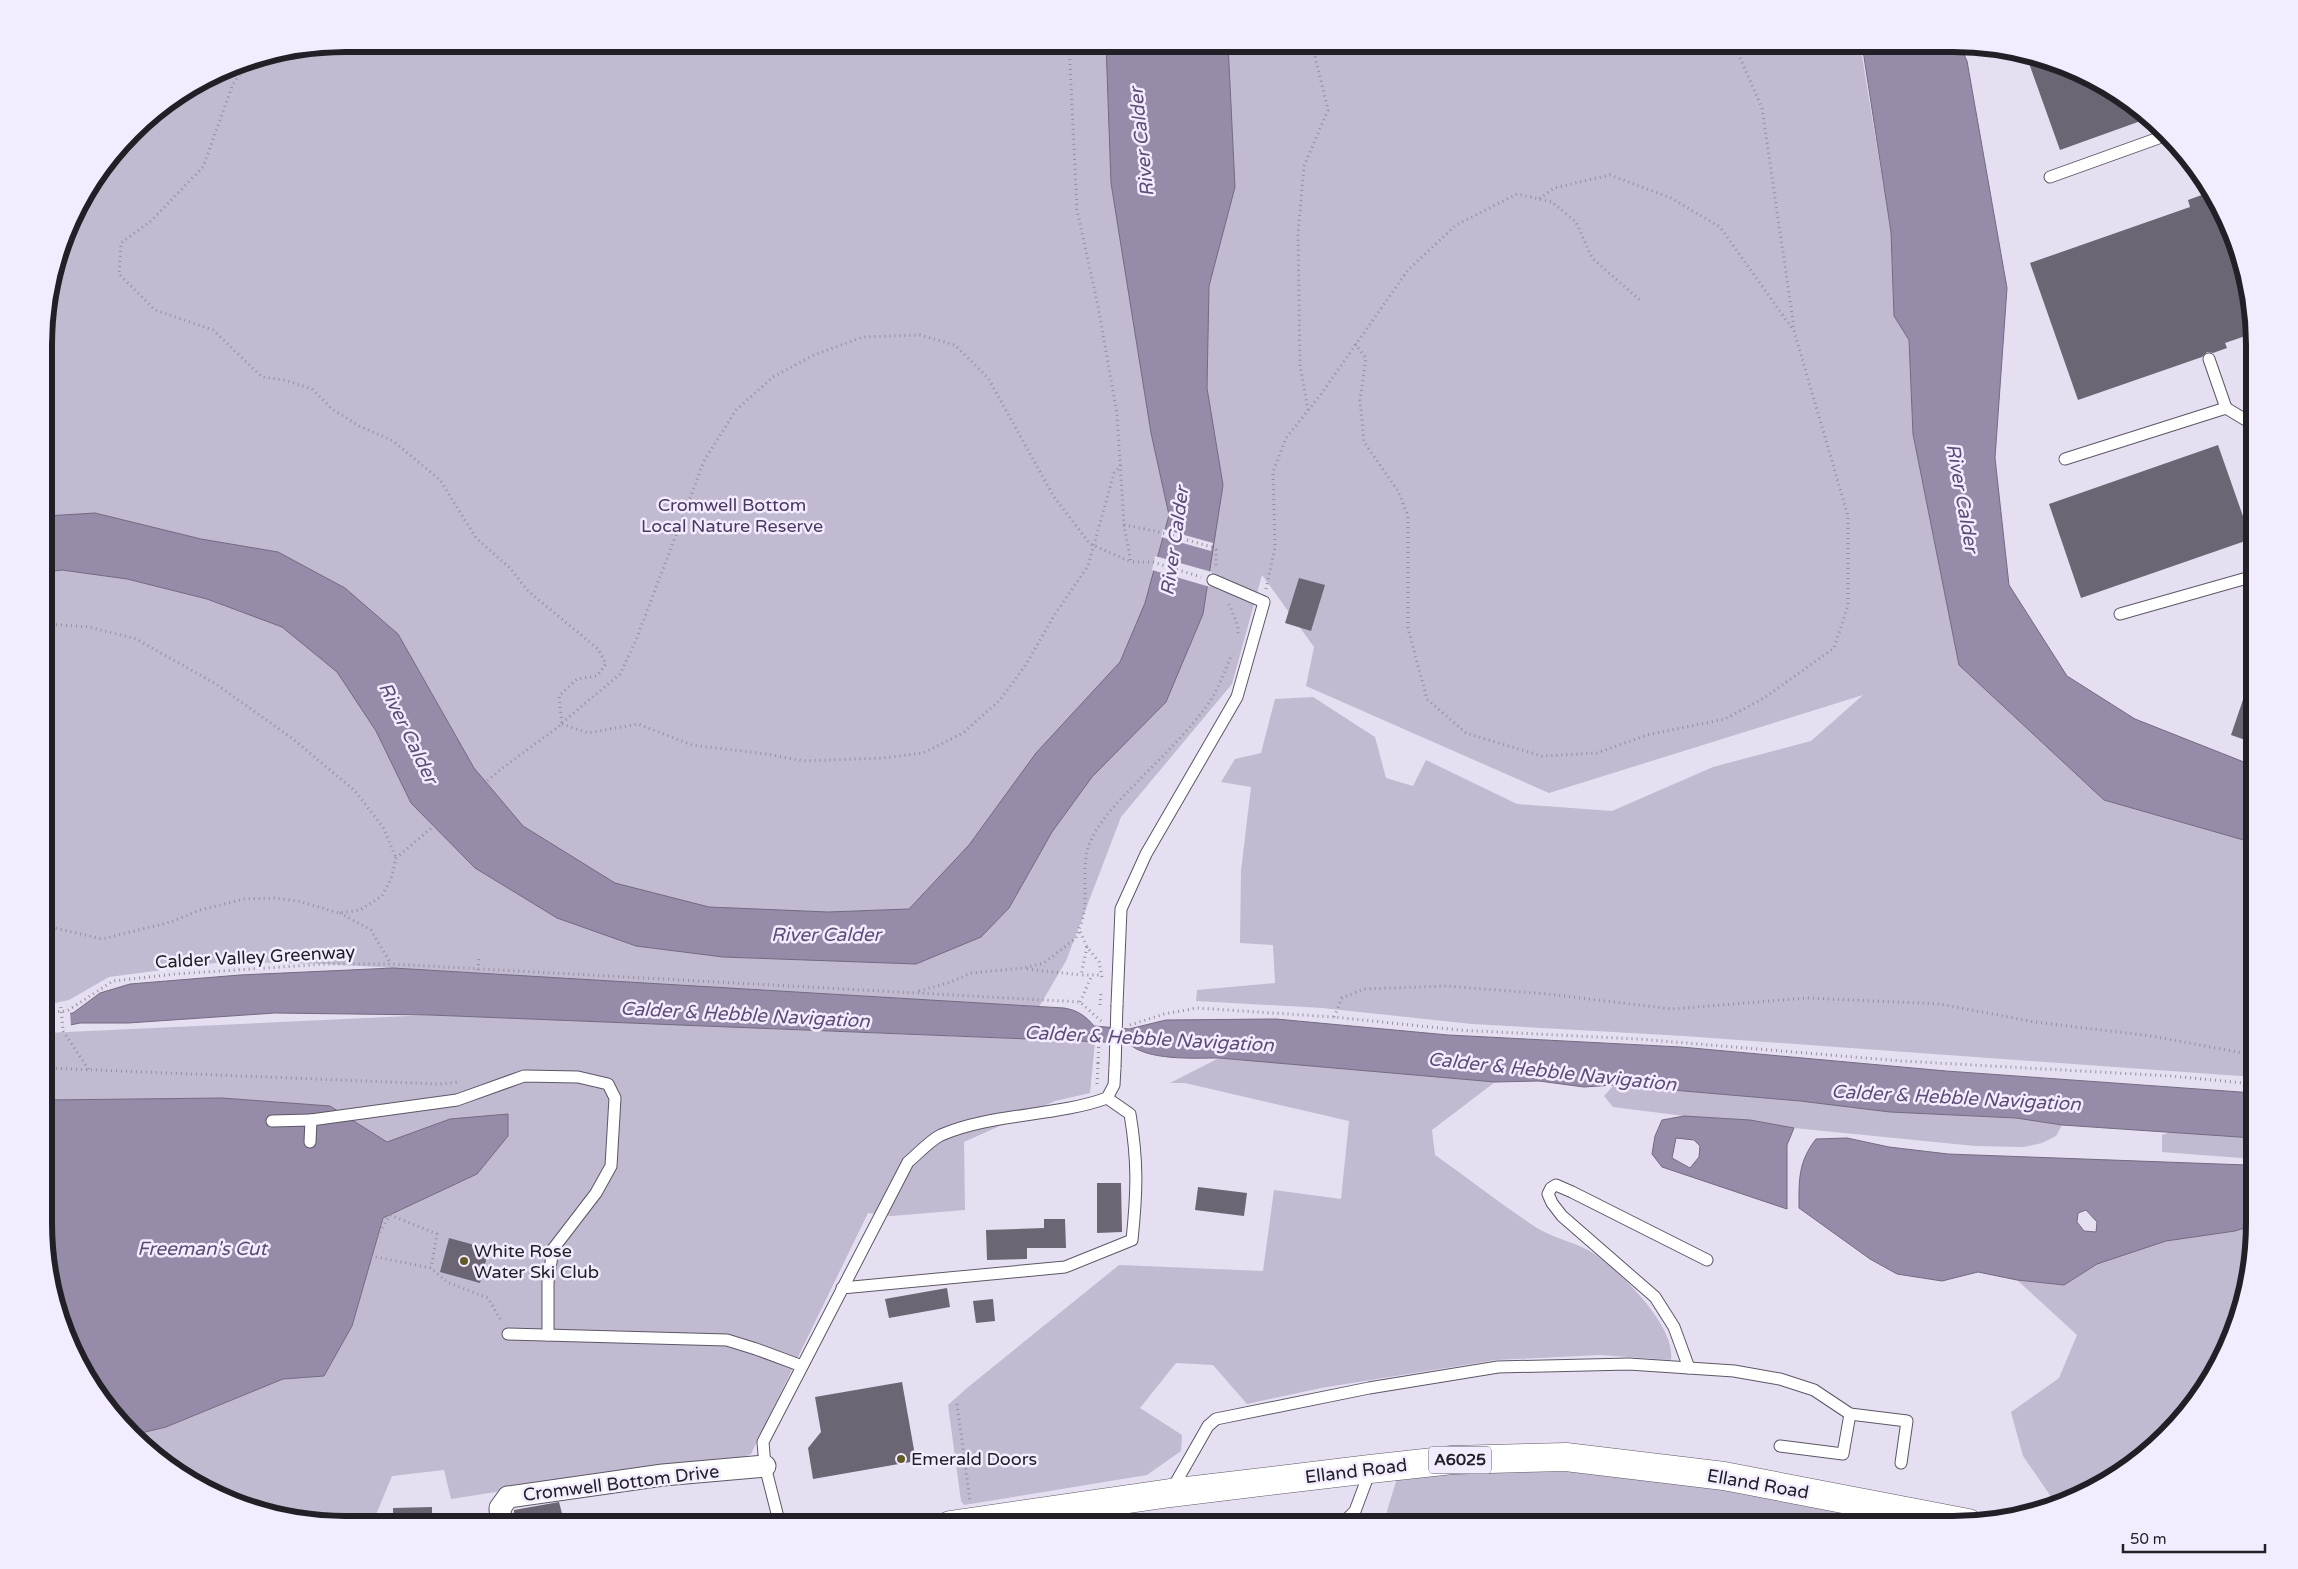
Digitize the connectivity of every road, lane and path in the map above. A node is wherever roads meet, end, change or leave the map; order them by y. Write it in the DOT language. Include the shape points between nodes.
graph roads {
  1 [pos="1069,53"];
  2 [pos="1314,53"];
  3 [pos="1738,53"];
  4 [pos="242,72"];
  5 [pos="2160,138"];
  6 [pos="2050,177"];
  7 [pos="1539,199"];
  8 [pos="1641,301"];
  9 [pos="1794,331"];
  10 [pos="1355,344"];
  11 [pos="2209,359"];
  12 [pos="2226,408"];
  13 [pos="1308,410"];
  14 [pos="2246,420"];
  15 [pos="2065,459"];
  16 [pos="1121,465"];
  17 [pos="1124,525"];
  18 [pos="1094,546"];
  19 [pos="1131,562"];
  20 [pos="2246,578"];
  21 [pos="1215,581"];
  22 [pos="1264,602"];
  23 [pos="2120,614"];
  24 [pos="52,624"];
  25 [pos="1237,643"];
  26 [pos="1234,651"];
  27 [pos="562,724"];
  28 [pos="396,858"];
  29 [pos="339,913"];
  30 [pos="52,927"];
  31 [pos="1079,929"];
  32 [pos="1086,947"];
  33 [pos="479,958"];
  34 [pos="391,964"];
  35 [pos="1023,968"];
  36 [pos="478,970"];
  37 [pos="1081,975"];
  38 [pos="1092,975"];
  39 [pos="1102,975"];
  40 [pos="916,992"];
  41 [pos="1101,992"];
  42 [pos="1080,1002"];
  43 [pos="61,1007"];
  44 [pos="52,1012"];
  45 [pos="1334,1017"];
  46 [pos="1107,1022"];
  47 [pos="1122,1024"];
  48 [pos="2246,1054"];
  49 [pos="52,1068"];
  50 [pos="89,1070"];
  51 [pos="468,1081"];
  52 [pos="2246,1083"];
  53 [pos="1107,1098"];
  54 [pos="311,1120"];
  55 [pos="272,1121"];
  56 [pos="280,1140"];
  57 [pos="310,1142"];
  58 [pos="390,1215"];
  59 [pos="366,1255"];
  60 [pos="1707,1260"];
  61 [pos="432,1268"];
  62 [pos="842,1288"];
  63 [pos="346,1320"];
  64 [pos="508,1334"];
  65 [pos="548,1335"];
  66 [pos="802,1366"];
  67 [pos="1689,1368"];
  68 [pos="957,1404"];
  69 [pos="1850,1414"];
  70 [pos="1780,1446"];
  71 [pos="1901,1463"];
  72 [pos="765,1466"];
  73 [pos="1370,1469"];
  74 [pos="1170,1493"];
  75 [pos="500,1516"];
  76 [pos="778,1516"];
  77 [pos="961,1516"];
  78 [pos="1010,1516"];
  79 [pos="1349,1516"];
  80 [pos="1872,1516"];
  1 -- 16 [label="path" via="1077,210 1098,306 1115,405"];
  2 -- 13 [label="path" via="1328,110 1304,166 1298,234 1300,366"];
  3 -- 9 [label="path" via="1762,108"];
  4 -- 27 [label="path" via="233,84 203,167 152,220 121,243 119,274 154,310 214,330 262,377 312,388 332,408 360,426 394,441 440,480 476,538 510,568 528,591 598,649 606,664 596,676 577,679 559,696"];
  5 -- 6 [label="lane"];
  7 -- 8 [label="path" via="1552,202 1576,222 1592,258"];
  7 -- 9 [label="path" via="1554,188 1610,175 1671,198 1720,227"];
  7 -- 10 [label="path" via="1517,194 1456,225 1408,270"];
  9 -- 10 [label="path" via="1848,516 1848,605 1834,648 1764,698 1725,719 1647,735 1597,753 1542,756 1466,733 1427,699 1408,628 1408,516 1398,491 1364,442 1360,400 1366,358"];
  10 -- 13 [label="path"];
  11 -- 12 [label="lane"];
  12 -- 14 [label="lane"];
  12 -- 15 [label="lane"];
  13 -- 22 [label="path" via="1286,438 1273,472 1275,548"];
  16 -- 17 [label="path"];
  16 -- 18 [label="path" via="1114,473"];
  17 -- 19 [label="path"];
  17 -- 21 [label="path" via="1212,547 1216,550"];
  18 -- 19 [label="path"];
  18 -- 27 [label="path" via="1088,566 1000,700 963,733 923,753 803,761 692,745 638,724 588,733"];
  18 -- 27 [label="path" via="1054,496 988,378 955,345 920,335 863,337 814,355 773,377 736,410 704,461 620,674"];
  19 -- 21 [label="path" via="1153,562"];
  20 -- 23 [label="lane"];
  21 -- 22 [label="lane"];
  21 -- 25 [label="path" via="1238,626"];
  22 -- 53 [label="lane, bridge" via="1238,697 1146,854 1121,909 1114,1085"];
  24 -- 28 [label="path" via="89,627 136,639 216,684 293,739 354,790 383,827"];
  26 -- 31 [label="path" via="1205,709 1120,800 1090,841 1084,866 1084,918"];
  27 -- 28 [label="path" via="500,770"];
  28 -- 29 [label="path" via="391,879 382,896 360,910"];
  29 -- 30 [label="path" via="298,901 244,899 102,939"];
  29 -- 34 [label="path" via="371,930"];
  31 -- 32 [label="path"];
  31 -- 35 [label="path" via="1076,938 1044,963"];
  32 -- 37 [label="path"];
  32 -- 39 [label="path" via="1099,962"];
  33 -- 36 [label="path"];
  34 -- 36 [label="path, Calder Valley Greenway"];
  34 -- 44 [label="path, Calder Valley Greenway" via="259,967 113,981 67,1012"];
  35 -- 37 [label="path"];
  35 -- 40 [label="path" via="971,973"];
  36 -- 40 [label="path, Calder Valley Greenway"];
  37 -- 38 [label="path"];
  38 -- 39 [label="path"];
  38 -- 42 [label="path"];
  39 -- 41 [label="path"];
  40 -- 42 [label="path, Calder Valley Greenway"];
  42 -- 46 [label="path" via="1100,1021"];
  43 -- 50 [label="path, bridge" via="63,1031"];
  45 -- 47 [label="path" via="1197,1008"];
  45 -- 48 [label="path" via="1342,998 1364,989 1447,986 1672,1009 1807,998 1940,1004 2035,1022 2151,1036"];
  45 -- 52 [label="path" via="1459,1030 1638,1039 1902,1061"];
  49 -- 50 [label="path"];
  50 -- 51 [label="path" via="440,1084"];
  53 -- 62 [label="lane" via="1011,1117 939,1136 908,1162"];
  53 -- 62 [label="lane" via="1130,1114 1137,1190 1132,1240 1066,1267"];
  54 -- 55 [label="lane"];
  54 -- 57 [label="lane"];
  54 -- 65 [label="lane" via="457,1100 524,1076 578,1077 608,1084 615,1098 611,1166 596,1193 553,1248 548,1282"];
  56 -- 57 [label="path"];
  57 -- 58 [label="path" via="382,1149"];
  58 -- 59 [label="path"];
  58 -- 61 [label="path" via="437,1234"];
  59 -- 61 [label="path"];
  59 -- 63 [label="path" via="357,1270"];
  60 -- 67 [label="lane" via="1556,1185 1548,1194 1562,1216 1655,1297 1674,1327"];
  61 -- 64 [label="path" via="447,1282 488,1298"];
  62 -- 66 [label="lane"];
  64 -- 65 [label="lane"];
  65 -- 66 [label="lane" via="727,1340"];
  66 -- 72 [label="lane" via="765,1438"];
  67 -- 69 [label="lane" via="1734,1371 1780,1380 1814,1390"];
  67 -- 74 [label="lane" via="1629,1364 1498,1367 1241,1412 1216,1419 1208,1426"];
  68 -- 77 [label="path"];
  69 -- 70 [label="lane" via="1844,1454"];
  69 -- 71 [label="lane" via="1907,1421"];
  72 -- 75 [label="street, Cromwell Bottom Drive" via="663,1475 508,1497 500,1508"];
  72 -- 76 [label="lane"];
  73 -- 74 [label="main road, Elland Road / A6025"];
  73 -- 79 [label="lane"];
  73 -- 80 [label="main road, Elland Road / A6025" via="1452,1460 1566,1457 1724,1476"];
  74 -- 78 [label="main road, Elland Road / A6025"];
}
